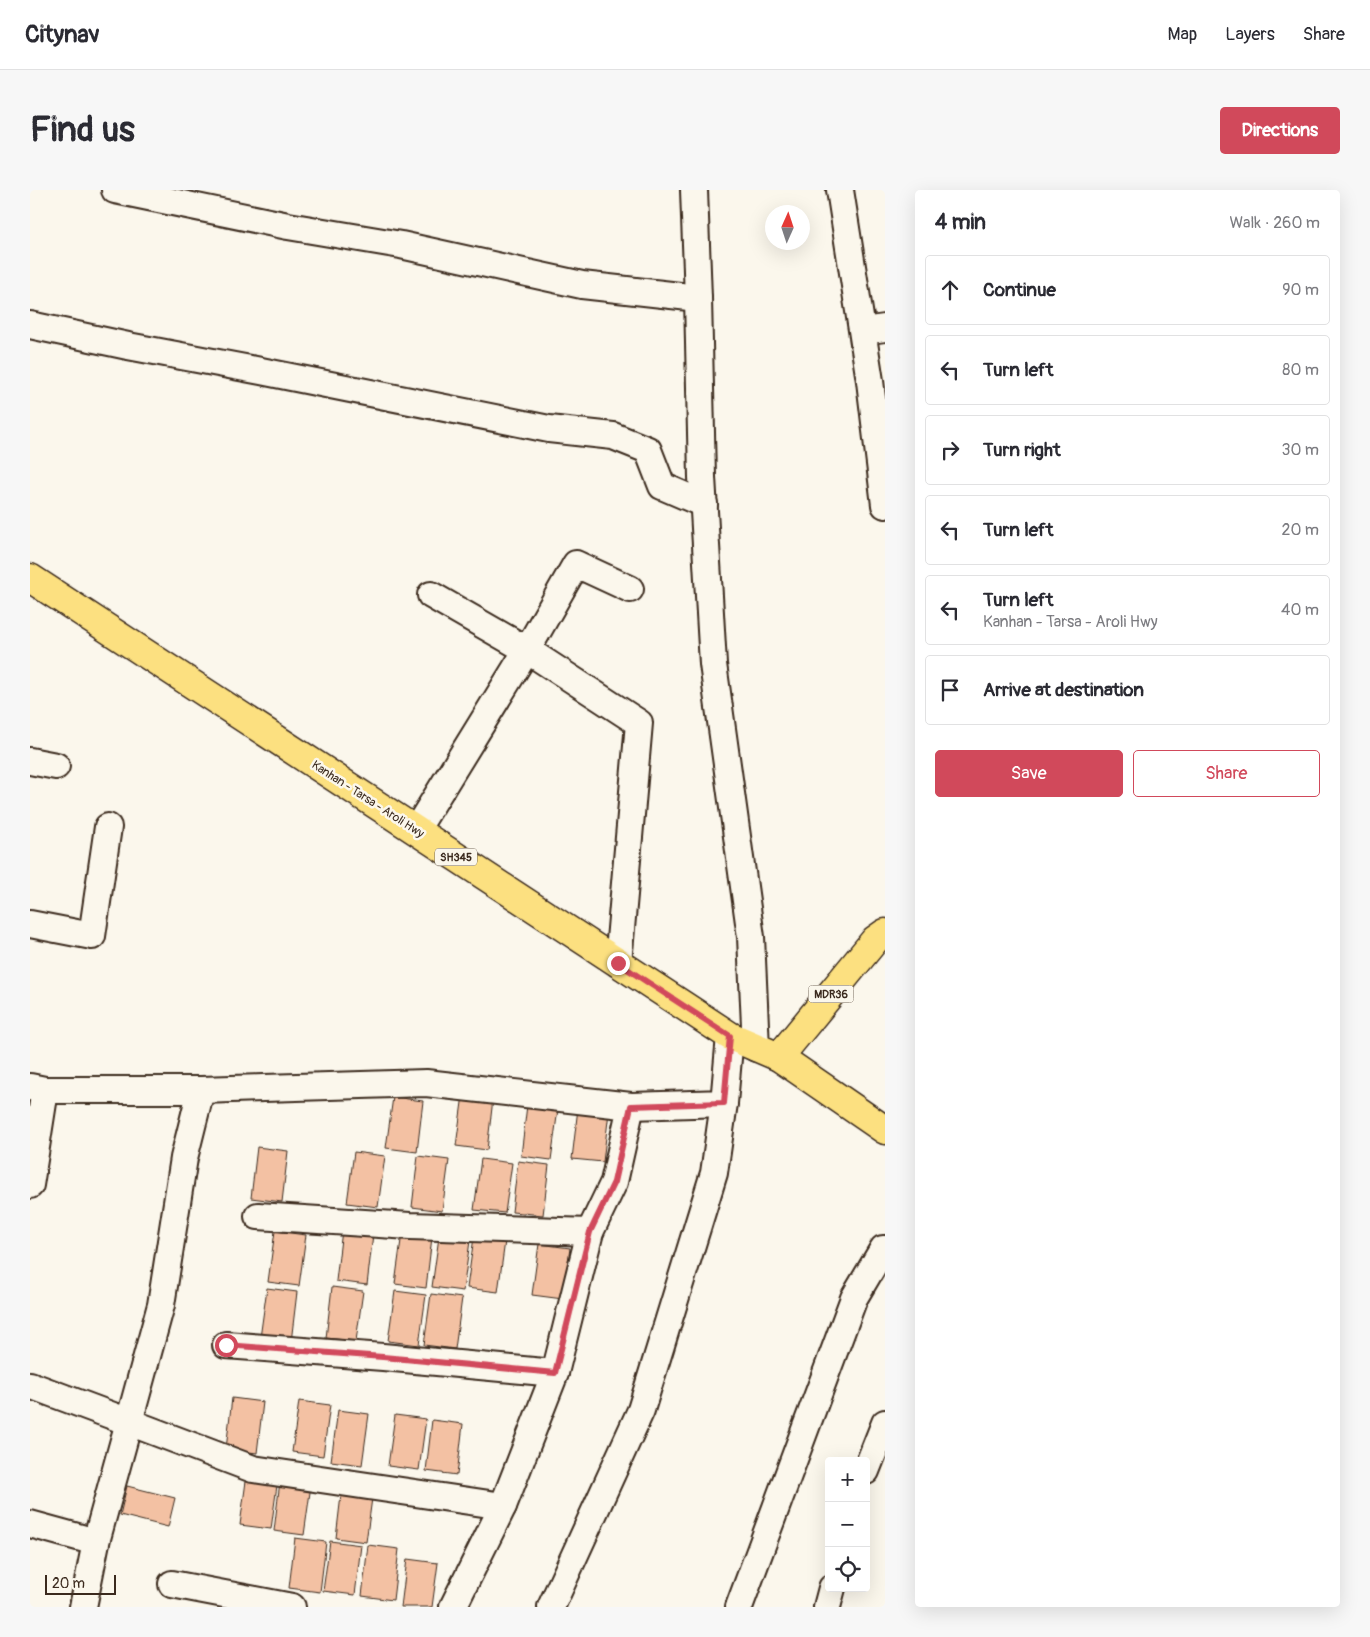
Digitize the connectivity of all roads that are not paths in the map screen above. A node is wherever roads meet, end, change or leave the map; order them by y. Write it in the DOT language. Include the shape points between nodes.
graph roads {
  1 [pos="115,190"];
  2 [pos="694,190"];
  3 [pos="840,190"];
  4 [pos="698,298"];
  5 [pos="30,325"];
  6 [pos="874,330"];
  7 [pos="883,464"];
  8 [pos="704,504"];
  9 [pos="885,505"];
  10 [pos="30,578"];
  11 [pos="630,589"];
  12 [pos="431,596"];
  13 [pos="527,650"];
  14 [pos="30,761"];
  15 [pos="56,766"];
  16 [pos="108,827"];
  17 [pos="416,830"];
  18 [pos="30,924"];
  19 [pos="885,933"];
  20 [pos="618,963"];
  21 [pos="730,1036"];
  22 [pos="768,1053"];
  23 [pos="38,1088"];
  24 [pos="201,1090"];
  25 [pos="724,1103"];
  26 [pos="631,1106"];
  27 [pos="885,1130"];
  28 [pos="30,1186"];
  29 [pos="258,1216"];
  30 [pos="590,1232"];
  31 [pos="885,1249"];
  32 [pos="226,1345"];
  33 [pos="555,1373"];
  34 [pos="30,1385"];
  35 [pos="129,1422"];
  36 [pos="885,1423"];
  37 [pos="870,1461"];
  38 [pos="503,1506"];
  39 [pos="30,1524"];
  40 [pos="96,1542"];
  41 [pos="172,1584"];
  42 [pos="831,1592"];
  43 [pos="83,1607"];
  44 [pos="292,1607"];
  45 [pos="453,1607"];
  46 [pos="551,1607"];
  47 [pos="739,1607"];
  48 [pos="827,1607"];
  1 -- 4 [label="street" via="288,226 401,245 582,285"];
  2 -- 4 [label="street"];
  3 -- 6 [label="street"];
  4 -- 8 [label="street"];
  5 -- 8 [label="street" via="549,429 613,436 648,450 662,486"];
  6 -- 7 [label="street" via="870,381"];
  7 -- 9 [label="street"];
  8 -- 22 [label="street" via="713,664"];
  10 -- 17 [label="main road, Kanhan - Tarsa - Aroli Hwy / SH345"];
  11 -- 13 [label="street" via="576,564"];
  12 -- 13 [label="street"];
  13 -- 17 [label="street"];
  13 -- 20 [label="street" via="640,723"];
  14 -- 15 [label="street"];
  16 -- 18 [label="street" via="92,936"];
  17 -- 20 [label="main road, Kanhan - Tarsa - Aroli Hwy / SH345"];
  19 -- 22 [label="main road, MDR36"];
  20 -- 21 [label="main road, Kanhan - Tarsa - Aroli Hwy / SH345"];
  21 -- 22 [label="main road, Kanhan - Tarsa - Aroli Hwy / SH345"];
  21 -- 25 [label="street"];
  22 -- 27 [label="main road, Kanhan - Tarsa - Aroli Hwy / SH345"];
  23 -- 24 [label="street"];
  23 -- 28 [label="street"];
  24 -- 26 [label="street" via="426,1083"];
  24 -- 35 [label="street" via="184,1158 161,1305"];
  25 -- 26 [label="street"];
  25 -- 46 [label="street" via="714,1173 642,1410"];
  26 -- 30 [label="street" via="614,1182"];
  29 -- 30 [label="street" via="410,1226"];
  30 -- 33 [label="street"];
  31 -- 47 [label="street" via="854,1298"];
  32 -- 33 [label="street"];
  33 -- 38 [label="street"];
  34 -- 35 [label="street"];
  35 -- 38 [label="street" via="253,1469"];
  35 -- 40 [label="street"];
  36 -- 37 [label="street"];
  38 -- 45 [label="street"];
  39 -- 40 [label="street"];
  40 -- 43 [label="street"];
  41 -- 44 [label="street"];
  42 -- 48 [label="street"];
}
